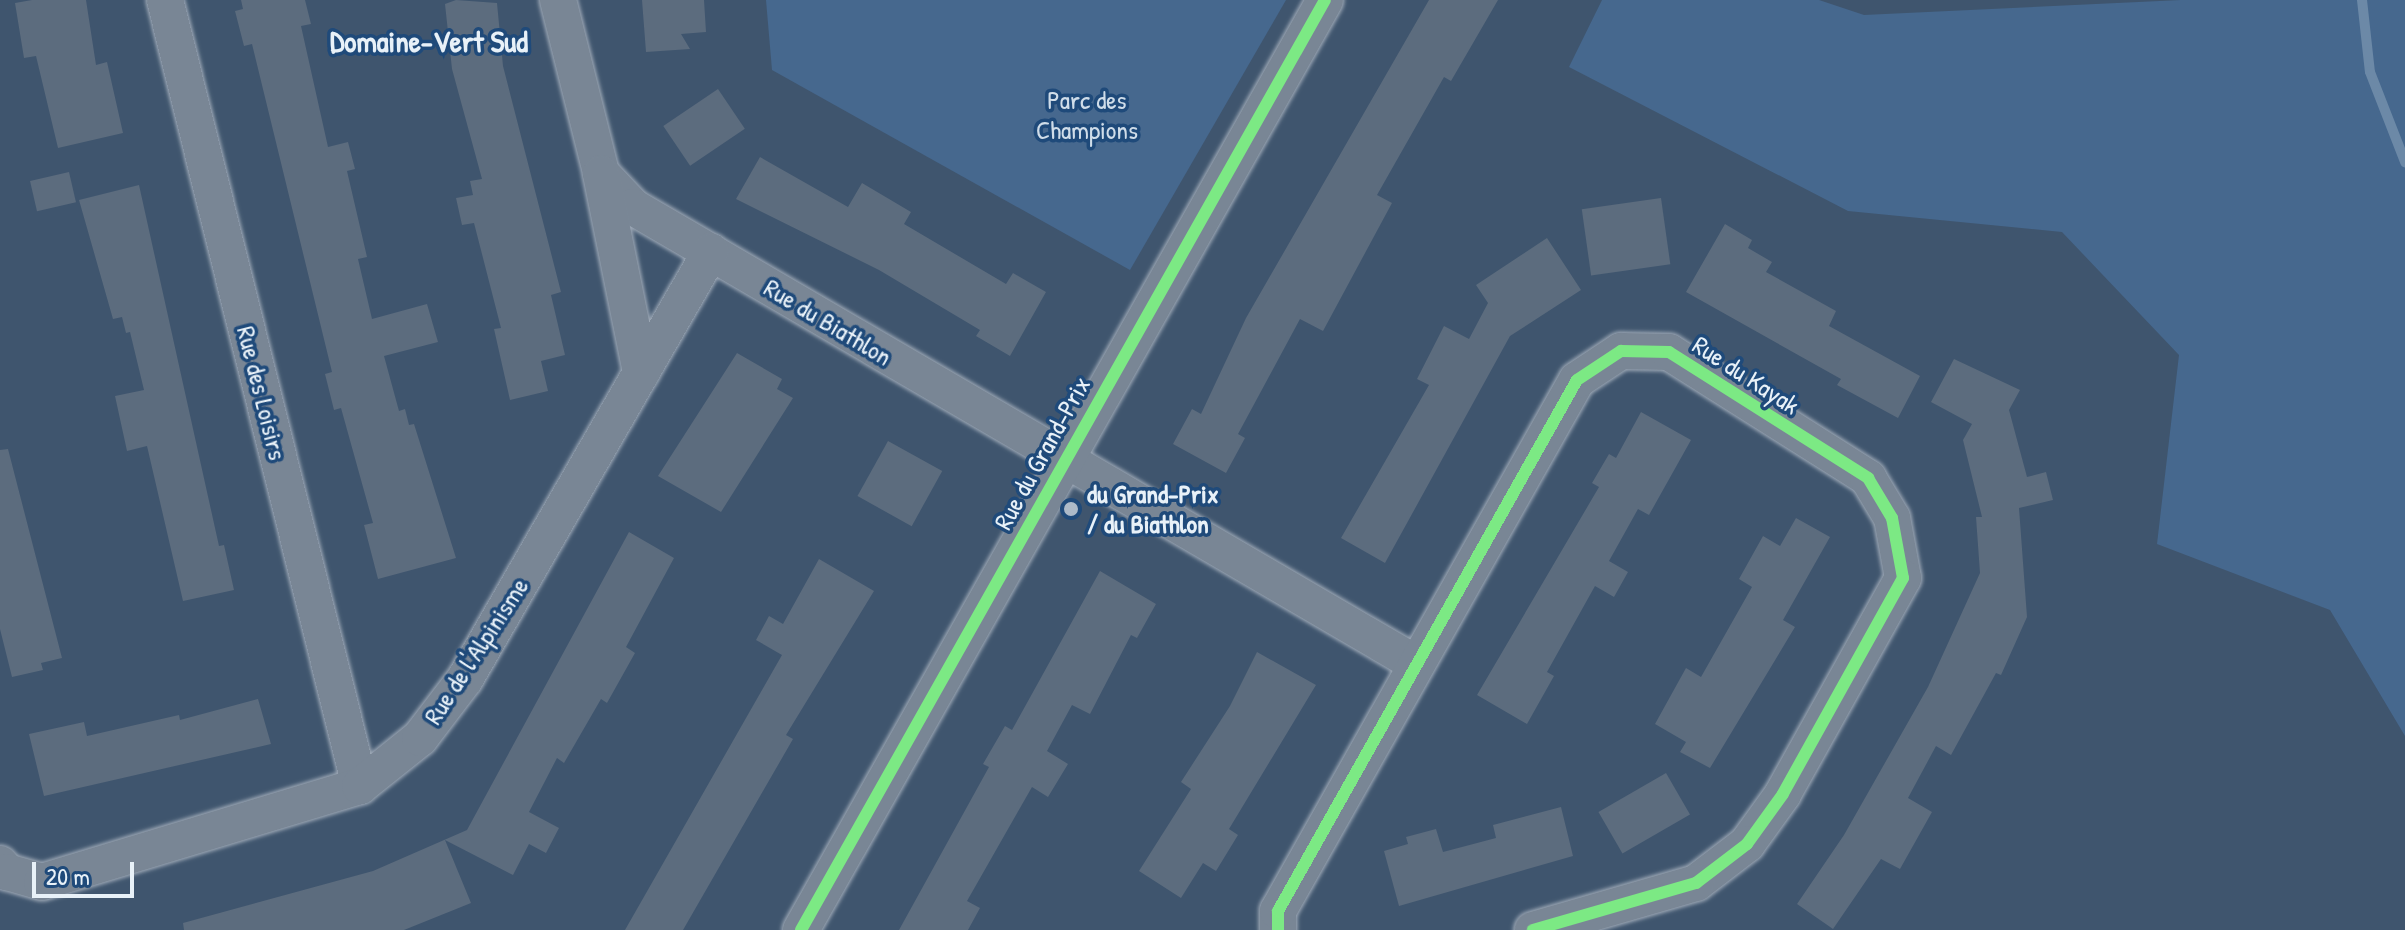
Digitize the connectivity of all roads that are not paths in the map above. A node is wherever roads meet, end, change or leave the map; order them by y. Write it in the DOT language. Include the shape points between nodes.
graph roads {
  1 [pos="165,0"];
  2 [pos="558,0"];
  3 [pos="1325,0"];
  4 [pos="601,173"];
  5 [pos="711,252"];
  6 [pos="641,373"];
  7 [pos="1062,461"];
  8 [pos="1415,663"];
  9 [pos="360,786"];
  10 [pos="0,864"];
  11 [pos="801,930"];
  12 [pos="1278,930"];
  13 [pos="1533,930"];
  1 -- 9 [label="street, Rue des Loisirs"];
  2 -- 4 [label="street, Rue du Biathlon"];
  3 -- 7 [label="street, Rue du Grand-Prix"];
  4 -- 5 [label="street, Rue du Biathlon" via="633,207"];
  4 -- 6 [label="street, Rue du Biathlon"];
  5 -- 6 [label="street, Rue de l'Alpinisme"];
  5 -- 7 [label="street, Rue du Biathlon"];
  6 -- 9 [label="street, Rue de l'Alpinisme" via="465,679 420,738"];
  7 -- 8 [label="street"];
  7 -- 11 [label="street, Rue du Grand-Prix"];
  8 -- 12 [label="street, Rue du Kayak" via="1278,911"];
  8 -- 13 [label="street, Rue du Kayak" via="1577,380 1621,351 1669,352 1868,478 1892,518 1903,578 1783,794 1747,844 1696,883"];
  9 -- 10 [label="street, Rue de l'Alpinisme" via="42,882"];
}
